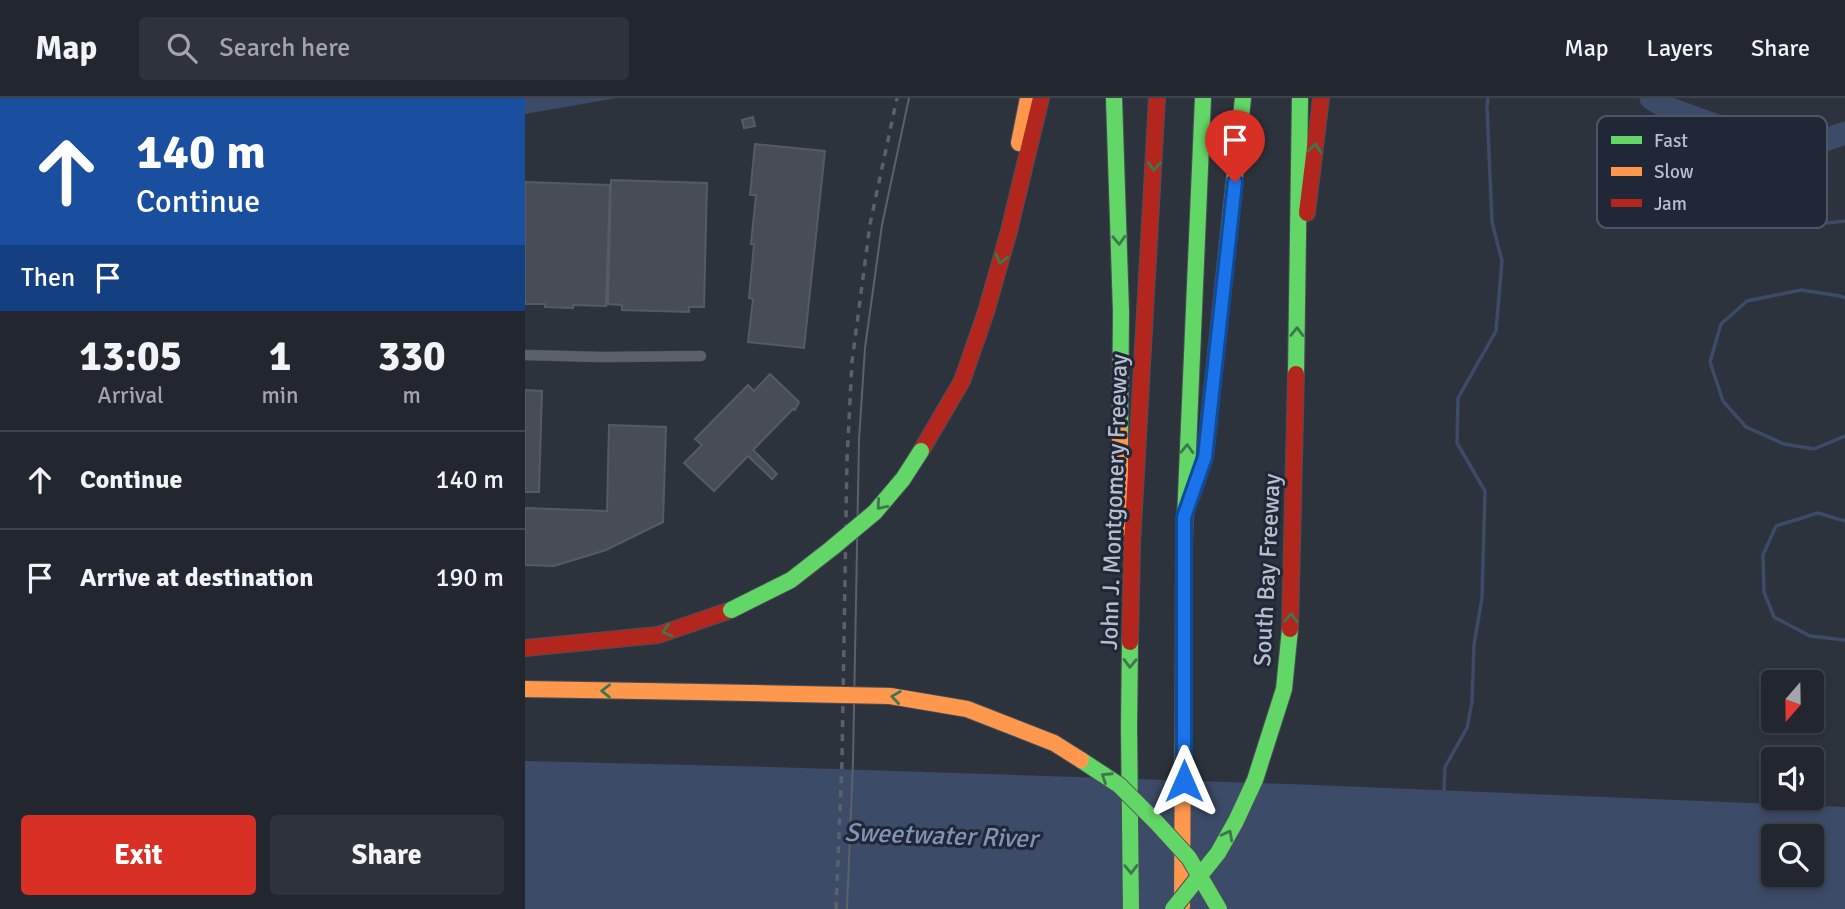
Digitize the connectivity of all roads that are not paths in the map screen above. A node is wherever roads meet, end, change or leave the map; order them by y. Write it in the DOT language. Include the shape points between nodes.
graph roads {
  1 [pos="1028,98"];
  2 [pos="1041,98"];
  3 [pos="1114,98"];
  4 [pos="1157,98"];
  5 [pos="1203,98"];
  6 [pos="1243,98"];
  7 [pos="1300,98"];
  8 [pos="1321,98"];
  9 [pos="1009,231"];
  10 [pos="1298,289"];
  11 [pos="525,355"];
  12 [pos="701,356"];
  13 [pos="1184,517"];
  14 [pos="1132,544"];
  15 [pos="525,648"];
  16 [pos="525,689"];
  17 [pos="1131,909"];
  18 [pos="1173,909"];
  19 [pos="1182,909"];
  20 [pos="1219,909"];
  1 -- 9 [label="highway" via="1013,169"];
  2 -- 9 [label="highway"];
  3 -- 14 [label="highway, one-way" via="1121,312 1120,501"];
  4 -- 14 [label="highway, John J. Montgomery Freeway, one-way"];
  13 -- 5 [label="highway, one-way"];
  6 -- 13 [label="highway" via="1205,457"];
  7 -- 10 [label="highway"];
  10 -- 8 [label="highway, one-way"];
  9 -- 15 [label="highway, one-way, bridge" via="963,381 903,479 850,534 791,580 731,610 658,635"];
  18 -- 10 [label="highway, South Bay Freeway, one-way, bridge" via="1218,853 1236,821 1255,780 1284,689 1291,624"];
  11 -- 12 [label="street"];
  13 -- 19 [label="highway, bridge"];
  14 -- 17 [label="highway, John J. Montgomery Freeway, one-way"];
  20 -- 16 [label="highway, one-way, bridge" via="1189,858 1118,785 1054,743 967,709 890,696"];
}
